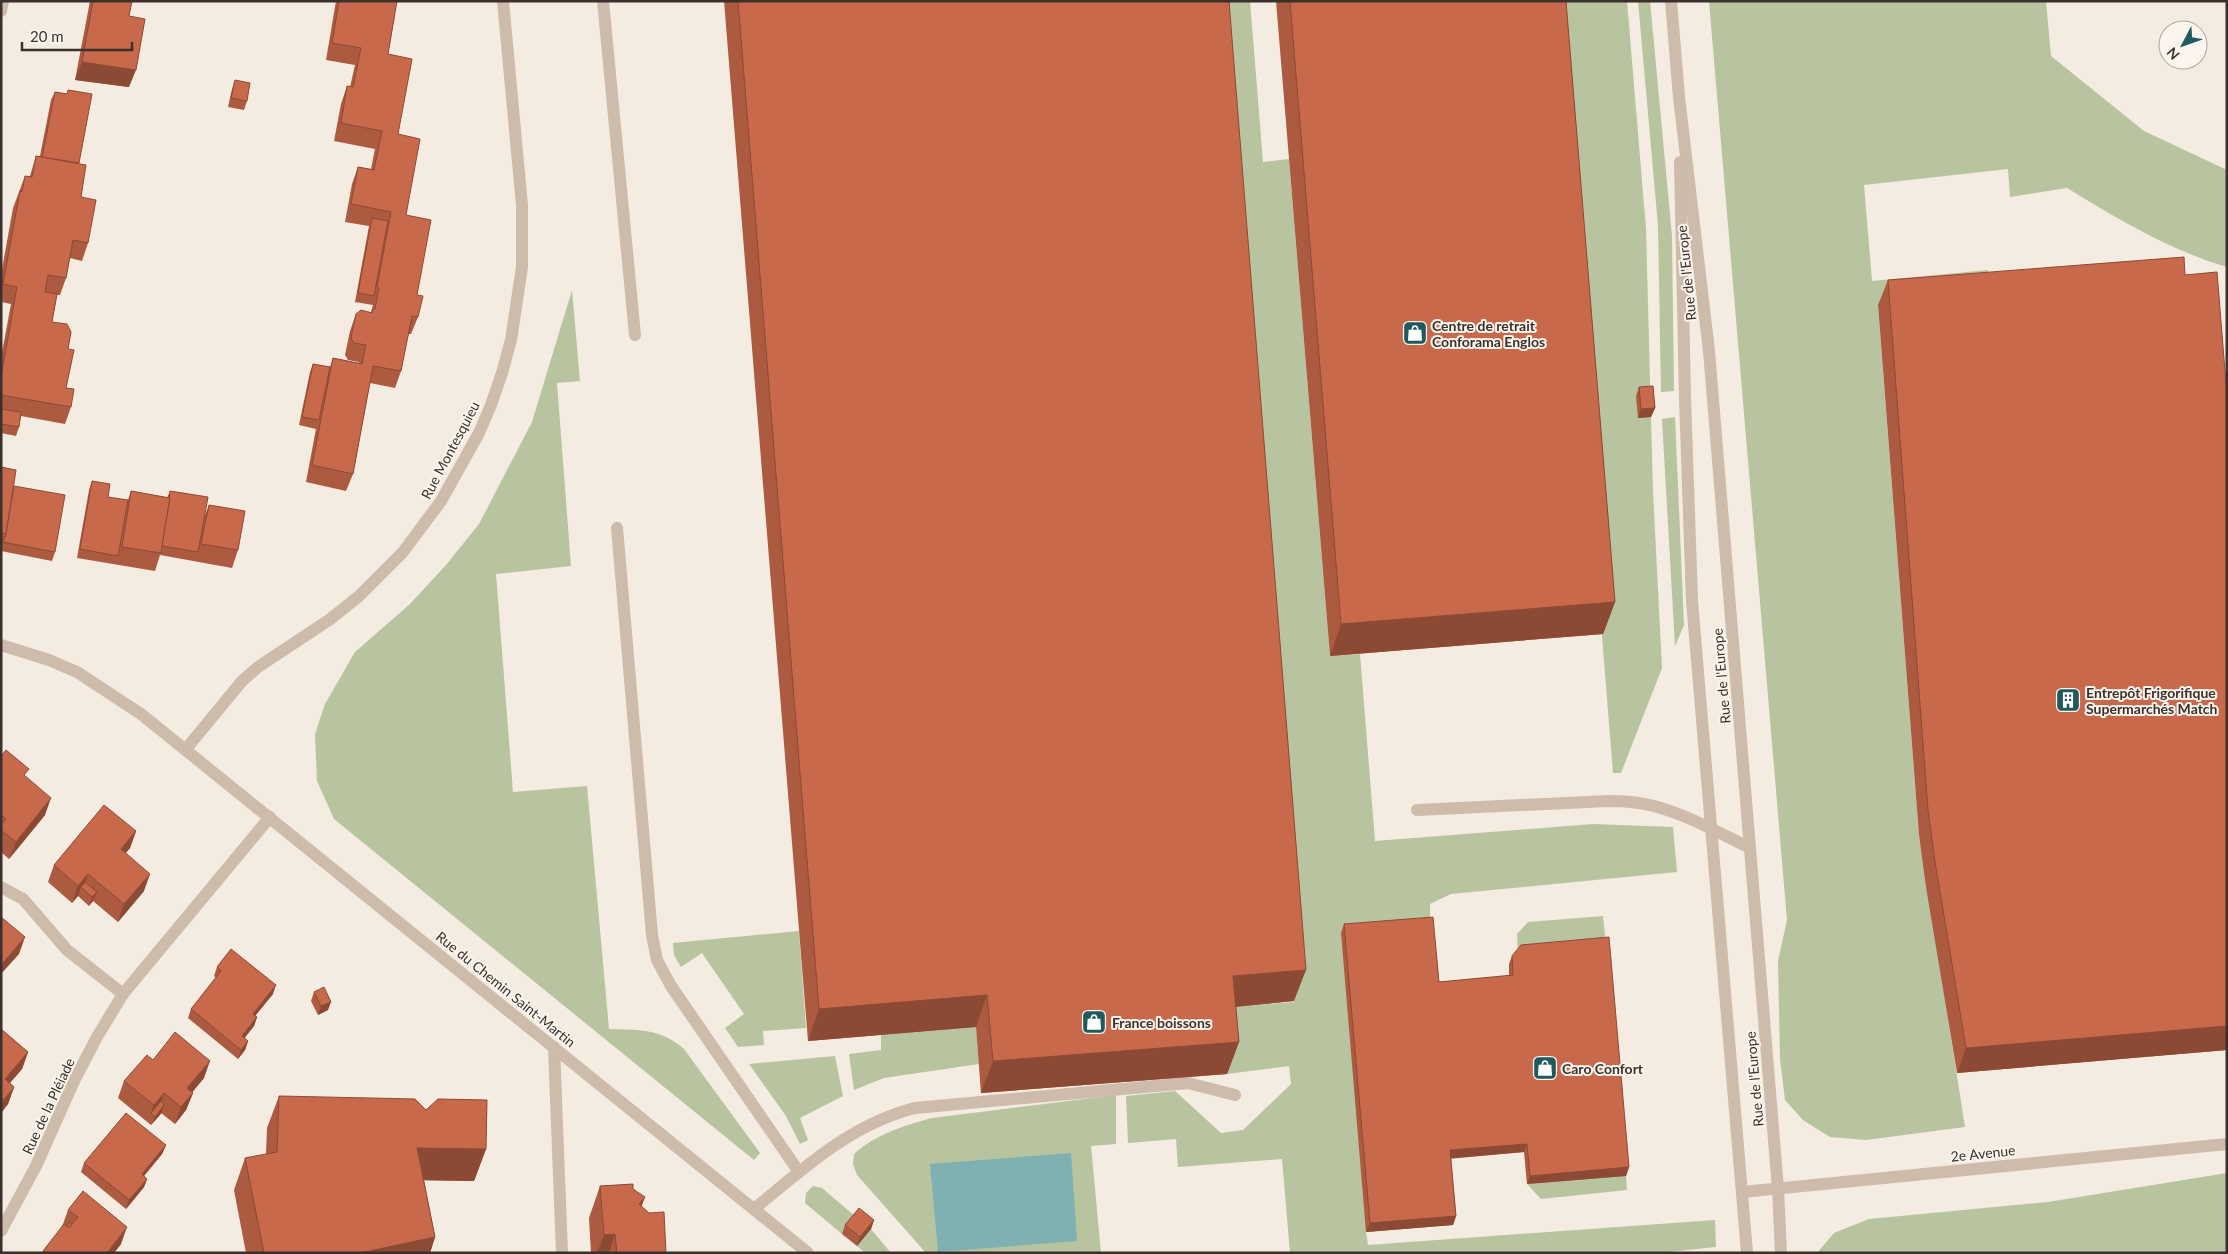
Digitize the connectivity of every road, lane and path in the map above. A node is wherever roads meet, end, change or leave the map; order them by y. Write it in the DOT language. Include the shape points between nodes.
graph roads {
  1 [pos="3,1"];
  2 [pos="503,1"];
  3 [pos="603,1"];
  4 [pos="1671,1"];
  5 [pos="1,11"];
  6 [pos="1679,97"];
  7 [pos="635,335"];
  8 [pos="617,528"];
  9 [pos="1,645"];
  10 [pos="186,748"];
  11 [pos="1417,810"];
  12 [pos="270,817"];
  13 [pos="1712,829"];
  14 [pos="1750,848"];
  15 [pos="1,887"];
  16 [pos="123,994"];
  17 [pos="554,1047"];
  18 [pos="1235,1096"];
  19 [pos="2227,1144"];
  20 [pos="799,1172"];
  21 [pos="1778,1189"];
  22 [pos="1742,1192"];
  23 [pos="754,1209"];
  24 [pos="1,1230"];
  25 [pos="562,1253"];
  26 [pos="808,1253"];
  27 [pos="1747,1253"];
  28 [pos="1781,1253"];
  1 -- 5 [label="street"];
  2 -- 10 [label="street, Rue Montesquieu" via="522,205 522,267 511,340 479,433 441,501 384,574 329,620 258,666"];
  3 -- 7 [label="street"];
  4 -- 6 [label="street, Rue de l'Europe"];
  6 -- 13 [label="street, Rue de l'Europe" via="1691,563"];
  6 -- 14 [label="street, Rue de l'Europe" via="1709,351"];
  8 -- 20 [label="street" via="652,935 657,960 671,986"];
  9 -- 10 [label="street, Rue du Chemin Saint-Martin" via="77,672"];
  10 -- 12 [label="street, Rue du Chemin Saint-Martin"];
  11 -- 13 [label="street" via="1608,800 1653,806"];
  12 -- 16 [label="street, Rue de la Pléiade"];
  12 -- 17 [label="street, Rue du Chemin Saint-Martin"];
  13 -- 14 [label="street"];
  13 -- 22 [label="street, Rue de l'Europe"];
  14 -- 21 [label="street, Rue de l'Europe"];
  15 -- 16 [label="street" via="23,899 67,950"];
  16 -- 24 [label="street, Rue de la Pléiade" via="97,1036 36,1166"];
  17 -- 23 [label="street, Rue du Chemin Saint-Martin"];
  17 -- 25 [label="street"];
  18 -- 20 [label="street" via="1188,1083 915,1108 862,1127"];
  19 -- 21 [label="street, 2e Avenue"];
  20 -- 23 [label="street"];
  21 -- 22 [label="street, 2e Avenue"];
  21 -- 28 [label="street, Rue de l'Europe"];
  22 -- 27 [label="street, Rue de l'Europe"];
  23 -- 26 [label="street, Rue du Chemin Saint-Martin"];
}
